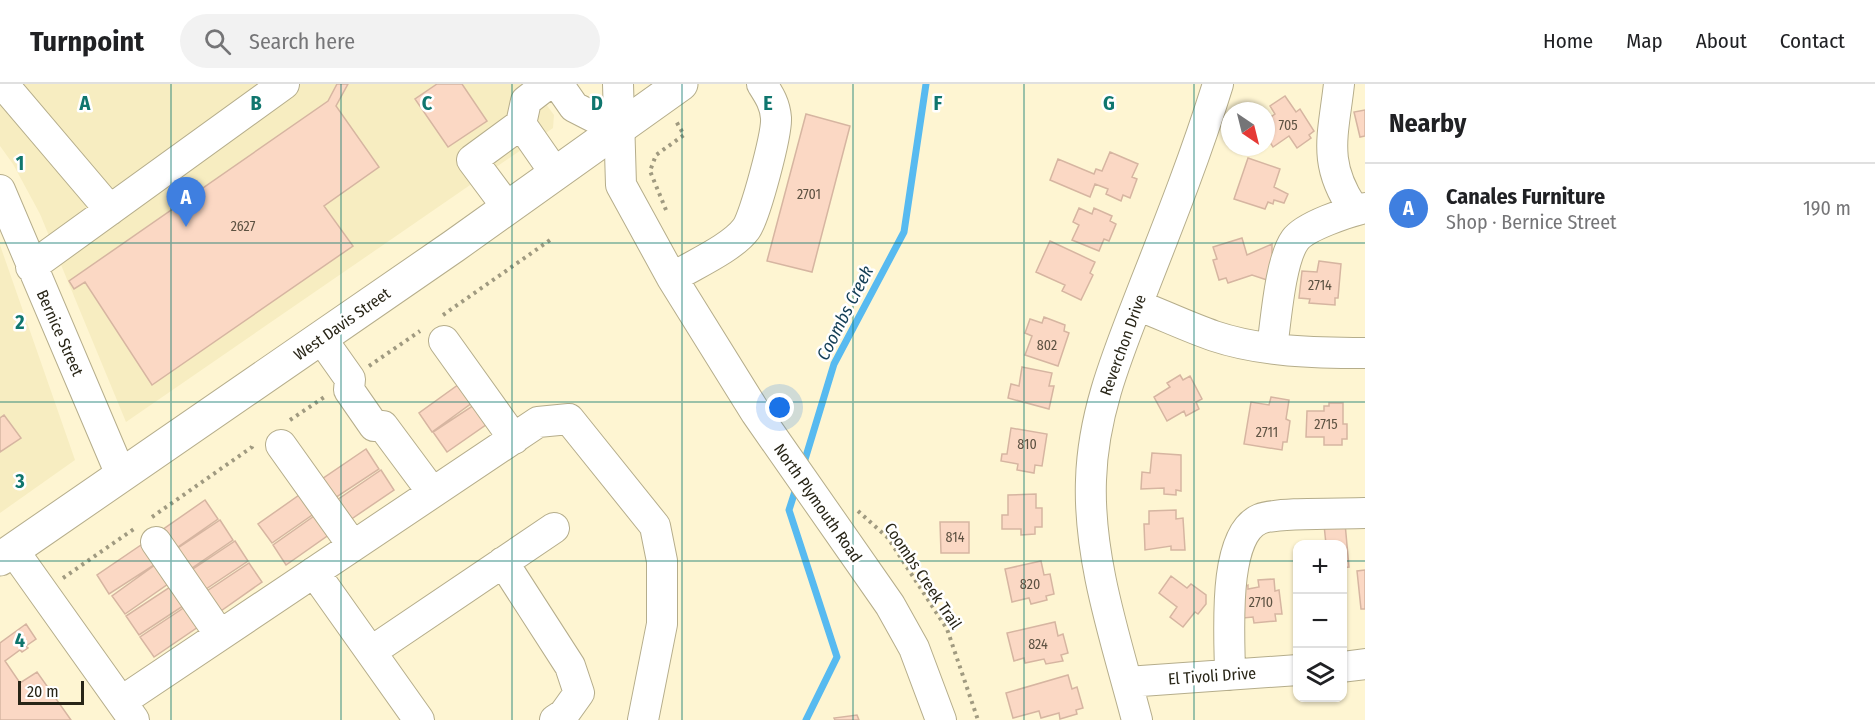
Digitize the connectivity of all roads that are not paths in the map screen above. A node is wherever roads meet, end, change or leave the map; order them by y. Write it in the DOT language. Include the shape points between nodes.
graph roads {
  1 [pos="3,84"];
  2 [pos="284,84"];
  3 [pos="548,84"];
  4 [pos="558,84"];
  5 [pos="618,84"];
  6 [pos="681,84"];
  7 [pos="762,84"];
  8 [pos="1218,84"];
  9 [pos="1339,84"];
  10 [pos="522,124"];
  11 [pos="617,129"];
  12 [pos="555,173"];
  13 [pos="0,190"];
  14 [pos="507,207"];
  15 [pos="1359,209"];
  16 [pos="110,210"];
  17 [pos="31,267"];
  18 [pos="672,278"];
  19 [pos="1137,305"];
  20 [pos="435,329"];
  21 [pos="321,338"];
  22 [pos="1272,348"];
  23 [pos="1365,353"];
  24 [pos="276,434"];
  25 [pos="514,439"];
  26 [pos="121,475"];
  27 [pos="432,492"];
  28 [pos="1365,513"];
  29 [pos="554,528"];
  30 [pos="147,529"];
  31 [pos="353,546"];
  32 [pos="7,554"];
  33 [pos="503,562"];
  34 [pos="314,572"];
  35 [pos="220,635"];
  36 [pos="372,651"];
  37 [pos="1365,664"];
  38 [pos="1347,666"];
  39 [pos="1293,670"];
  40 [pos="1230,675"];
  41 [pos="1127,682"];
  42 [pos="128,710"];
  43 [pos="419,720"];
  44 [pos="555,720"];
  45 [pos="643,720"];
  46 [pos="941,720"];
  47 [pos="1137,720"];
  1 -- 16 [label="street"];
  2 -- 16 [label="street"];
  3 -- 10 [label="street" via="526,101"];
  4 -- 11 [label="street" via="574,107"];
  5 -- 11 [label="street, North Plymouth Road"];
  6 -- 11 [label="main road, West Davis Street"];
  7 -- 18 [label="street" via="774,103 774,139 747,228"];
  8 -- 19 [label="street, Reverchon Drive"];
  9 -- 15 [label="street" via="1332,153 1334,173"];
  10 -- 12 [label="street"];
  10 -- 14 [label="street" via="472,160"];
  11 -- 12 [label="main road, West Davis Street"];
  11 -- 18 [label="street, North Plymouth Road" via="621,185"];
  12 -- 14 [label="main road, West Davis Street"];
  13 -- 17 [label="street, Bernice Street"];
  14 -- 21 [label="main road, West Davis Street"];
  15 -- 22 [label="street" via="1295,239 1286,261"];
  16 -- 17 [label="street"];
  17 -- 26 [label="street, Bernice Street"];
  18 -- 46 [label="street, North Plymouth Road" via="756,413 836,508 914,648"];
  19 -- 22 [label="street" via="1216,336"];
  19 -- 41 [label="street, Reverchon Drive" via="1112,367 1097,422 1091,481 1096,545"];
  20 -- 25 [label="street"];
  21 -- 26 [label="main road, West Davis Street"];
  21 -- 27 [label="street" via="349,381 348,390 354,399 374,426 383,426"];
  22 -- 23 [label="street"];
  24 -- 31 [label="street"];
  25 -- 27 [label="street"];
  25 -- 45 [label="street" via="538,422 569,419 655,526 662,561 662,624"];
  26 -- 32 [label="main road, West Davis Street"];
  27 -- 31 [label="street"];
  28 -- 40 [label="street" via="1263,518 1246,529 1240,539 1229,596"];
  29 -- 33 [label="street"];
  30 -- 35 [label="street"];
  31 -- 34 [label="street"];
  32 -- 42 [label="street"];
  33 -- 36 [label="street"];
  33 -- 44 [label="street" via="570,666 579,693"];
  34 -- 35 [label="street"];
  34 -- 36 [label="street"];
  35 -- 42 [label="street" via="150,682"];
  36 -- 43 [label="street"];
  37 -- 38 [label="street"];
  39 -- 40 [label="street, El Tivoli Drive"];
  40 -- 41 [label="street, El Tivoli Drive"];
  41 -- 47 [label="street, Reverchon Drive"];
}
